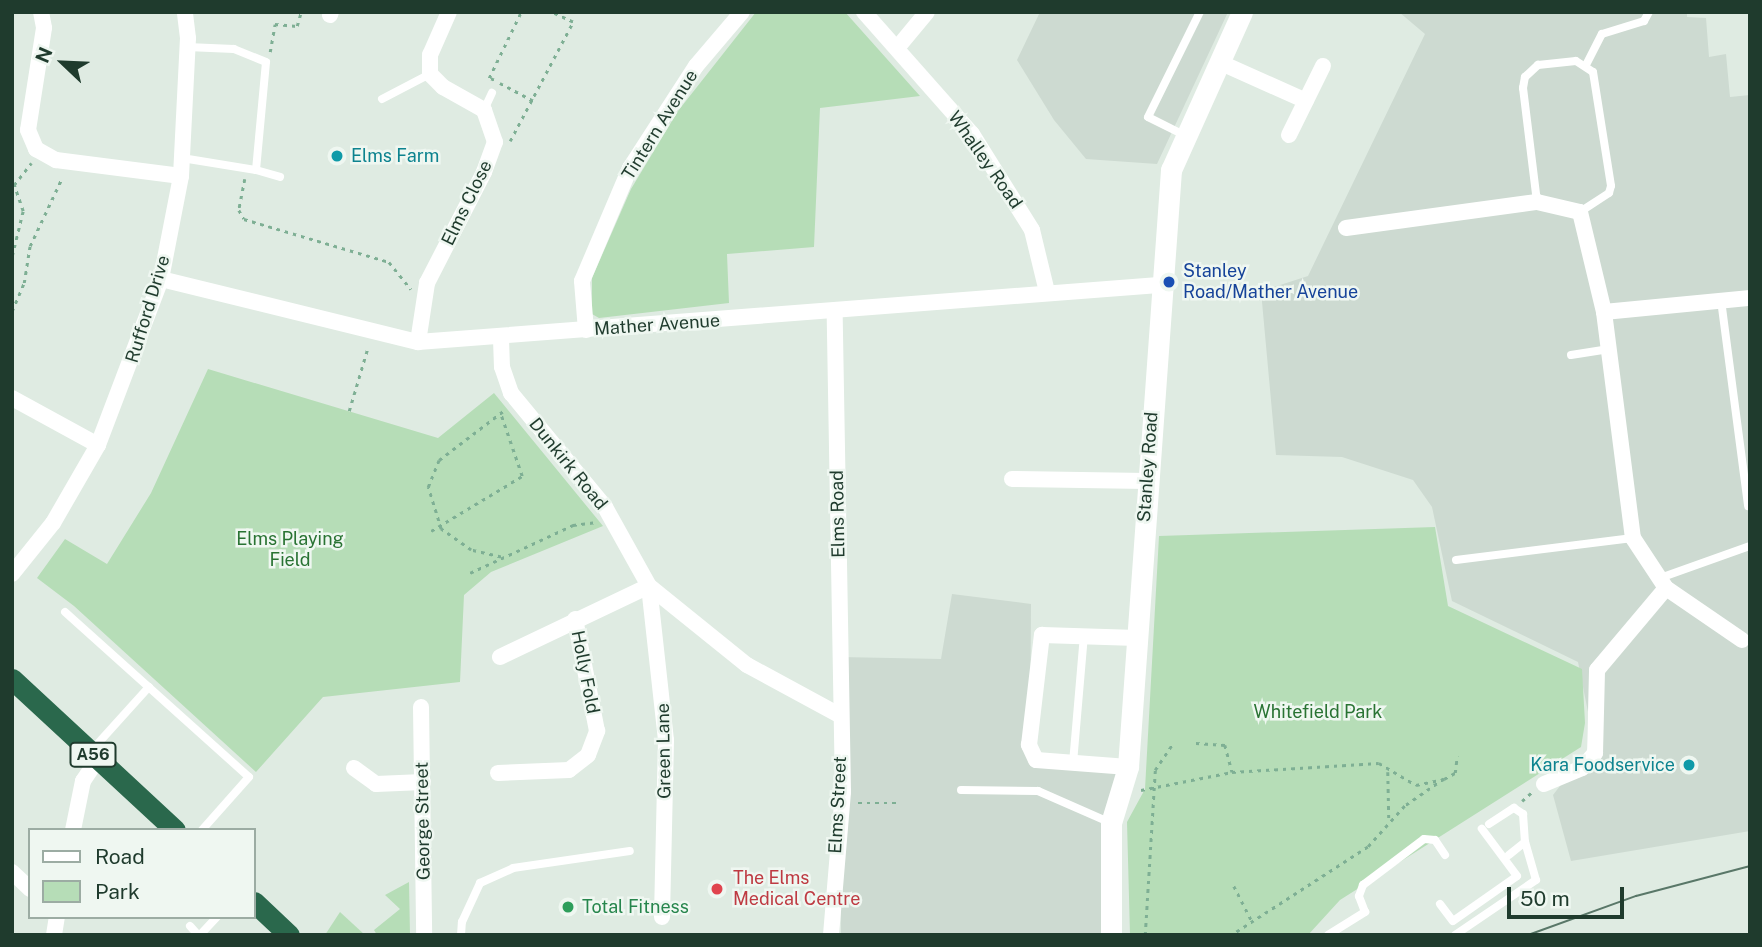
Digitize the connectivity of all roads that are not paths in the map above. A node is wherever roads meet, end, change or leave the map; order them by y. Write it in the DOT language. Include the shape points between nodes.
graph roads {
  1 [pos="41,12"];
  2 [pos="185,12"];
  3 [pos="449,12"];
  4 [pos="742,12"];
  5 [pos="864,12"];
  6 [pos="927,12"];
  7 [pos="1200,12"];
  8 [pos="1242,12"];
  9 [pos="1649,12"];
  10 [pos="187,47"];
  11 [pos="898,47"];
  12 [pos="1219,62"];
  13 [pos="1586,65"];
  14 [pos="1323,66"];
  15 [pos="430,74"];
  16 [pos="492,93"];
  17 [pos="382,99"];
  18 [pos="1306,101"];
  19 [pos="484,110"];
  20 [pos="1184,135"];
  21 [pos="1289,135"];
  22 [pos="182,158"];
  23 [pos="256,170"];
  24 [pos="181,176"];
  25 [pos="280,177"];
  26 [pos="1537,202"];
  27 [pos="1580,212"];
  28 [pos="1346,228"];
  29 [pos="161,279"];
  30 [pos="1159,285"];
  31 [pos="1047,292"];
  32 [pos="1750,298"];
  33 [pos="1721,300"];
  34 [pos="835,312"];
  35 [pos="1604,312"];
  36 [pos="586,330"];
  37 [pos="501,339"];
  38 [pos="418,342"];
  39 [pos="1608,349"];
  40 [pos="1571,355"];
  41 [pos="12,398"];
  42 [pos="98,444"];
  43 [pos="1013,479"];
  44 [pos="1147,481"];
  45 [pos="1748,506"];
  46 [pos="1633,538"];
  47 [pos="1750,546"];
  48 [pos="1456,560"];
  49 [pos="12,574"];
  50 [pos="1663,583"];
  51 [pos="649,586"];
  52 [pos="65,612"];
  53 [pos="575,619"];
  54 [pos="1084,635"];
  55 [pos="1137,638"];
  56 [pos="1746,641"];
  57 [pos="500,657"];
  58 [pos="12,679"];
  59 [pos="149,687"];
  60 [pos="421,707"];
  61 [pos="841,716"];
  62 [pos="94,756"];
  63 [pos="1073,763"];
  64 [pos="1128,767"];
  65 [pos="354,768"];
  66 [pos="498,773"];
  67 [pos="423,782"];
  68 [pos="1544,784"];
  69 [pos="961,790"];
  70 [pos="1111,823"];
  71 [pos="73,828"];
  72 [pos="173,828"];
  73 [pos="204,828"];
  74 [pos="1525,842"];
  75 [pos="630,851"];
  76 [pos="1445,855"];
  77 [pos="1509,855"];
  78 [pos="12,872"];
  79 [pos="28,887"];
  80 [pos="256,904"];
  81 [pos="1440,904"];
  82 [pos="662,917"];
  83 [pos="214,919"];
  84 [pos="190,926"];
  85 [pos="199,935"];
  86 [pos="289,935"];
  87 [pos="424,935"];
  88 [pos="461,935"];
  89 [pos="831,935"];
  90 [pos="1111,935"];
  91 [pos="1328,935"];
  92 [pos="1455,935"];
  1 -- 24 [label="street" via="44,28 28,131 40,151 63,161"];
  2 -- 10 [label="street, Rufford Drive"];
  3 -- 15 [label="street" via="430,55"];
  4 -- 36 [label="street, Tintern Avenue" via="696,66 630,168 582,281"];
  5 -- 11 [label="street, Whalley Road"];
  6 -- 11 [label="street"];
  7 -- 20 [label="lane" via="1148,117"];
  8 -- 12 [label="street, Stanley Road"];
  9 -- 13 [label="lane" via="1644,21 1602,34"];
  10 -- 22 [label="street, Rufford Drive"];
  10 -- 23 [label="lane" via="234,49 266,62"];
  11 -- 31 [label="street, Whalley Road" via="972,134 1032,230"];
  12 -- 18 [label="street"];
  12 -- 20 [label="street, Stanley Road"];
  13 -- 26 [label="lane" via="1576,61 1538,65 1525,77"];
  13 -- 27 [label="lane" via="1593,72 1611,186 1609,193"];
  14 -- 18 [label="street"];
  15 -- 17 [label="lane"];
  15 -- 19 [label="street" via="443,87"];
  16 -- 19 [label="lane"];
  18 -- 21 [label="street"];
  19 -- 38 [label="street, Elms Close" via="495,142 422,301"];
  20 -- 30 [label="street, Stanley Road" via="1171,170"];
  22 -- 23 [label="lane"];
  22 -- 24 [label="street, Rufford Drive"];
  23 -- 25 [label="lane"];
  24 -- 29 [label="street, Rufford Drive"];
  26 -- 27 [label="street"];
  26 -- 28 [label="street"];
  27 -- 35 [label="street"];
  29 -- 38 [label="street, Mather Avenue"];
  29 -- 42 [label="street, Rufford Drive"];
  30 -- 31 [label="street, Mather Avenue"];
  30 -- 44 [label="street, Stanley Road"];
  31 -- 34 [label="street, Mather Avenue"];
  32 -- 33 [label="street"];
  33 -- 35 [label="street"];
  33 -- 45 [label="lane"];
  34 -- 36 [label="street, Mather Avenue"];
  34 -- 61 [label="street, Elms Road"];
  35 -- 39 [label="street"];
  36 -- 37 [label="street, Mather Avenue"];
  37 -- 38 [label="street, Mather Avenue"];
  37 -- 51 [label="street, Dunkirk Road" via="502,367 515,398 610,518"];
  39 -- 40 [label="lane"];
  39 -- 46 [label="street"];
  41 -- 42 [label="street"];
  42 -- 49 [label="street, Rufford Drive" via="53,523"];
  43 -- 44 [label="street"];
  44 -- 55 [label="street, Stanley Road"];
  46 -- 48 [label="lane"];
  46 -- 50 [label="street"];
  47 -- 50 [label="lane"];
  50 -- 56 [label="street"];
  50 -- 68 [label="street" via="1597,670 1595,753 1582,768"];
  51 -- 53 [label="street"];
  51 -- 61 [label="street" via="747,665"];
  51 -- 82 [label="street, Green Lane" via="666,740"];
  52 -- 59 [label="lane"];
  53 -- 57 [label="street"];
  53 -- 66 [label="street, Holly Fold" via="597,731 588,754 569,770"];
  54 -- 55 [label="street"];
  54 -- 63 [label="lane"];
  54 -- 63 [label="street" via="1047,633 1040,638 1029,745 1036,760"];
  55 -- 64 [label="street, Stanley Road"];
  58 -- 62 [label="highway, A56"];
  59 -- 62 [label="lane"];
  59 -- 73 [label="lane" via="249,777"];
  60 -- 67 [label="street, George Street"];
  61 -- 89 [label="street, Elms Street" via="842,803"];
  62 -- 71 [label="street" via="83,781"];
  62 -- 72 [label="highway, A56"];
  63 -- 64 [label="street"];
  64 -- 70 [label="street, Stanley Road"];
  65 -- 67 [label="street" via="376,783"];
  67 -- 87 [label="street, George Street"];
  69 -- 70 [label="lane" via="1038,791"];
  70 -- 90 [label="street, Stanley Road"];
  74 -- 77 [label="lane"];
  74 -- 81 [label="lane" via="1523,814 1514,808 1486,827 1517,876 1453,921"];
  74 -- 92 [label="lane" via="1536,880"];
  75 -- 88 [label="lane" via="513,868 480,883"];
  76 -- 91 [label="lane" via="1435,841 1424,839 1363,885 1359,896 1365,912"];
  78 -- 79 [label="street"];
  80 -- 86 [label="highway"];
  83 -- 85 [label="lane"];
  84 -- 85 [label="lane"];
}
